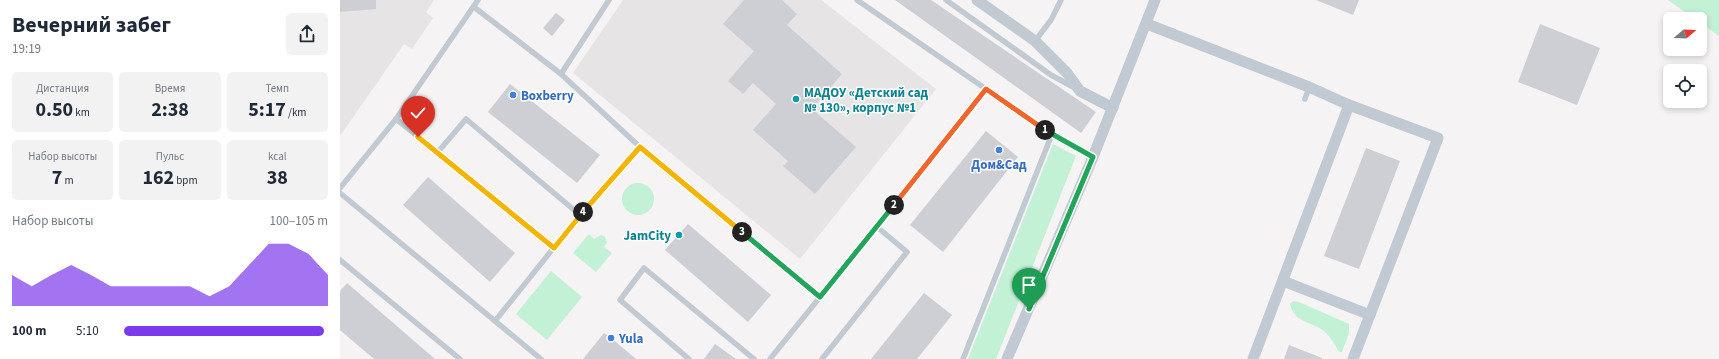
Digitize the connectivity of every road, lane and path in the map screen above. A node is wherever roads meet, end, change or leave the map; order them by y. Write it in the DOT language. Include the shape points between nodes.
graph roads {
  1 [pos="478,0"];
  2 [pos="609,0"];
  3 [pos="857,0"];
  4 [pos="946,0"];
  5 [pos="977,0"];
  6 [pos="1061,0"];
  7 [pos="1155,0"];
  8 [pos="474,7"];
  9 [pos="1147,24"];
  10 [pos="1035,41"];
  11 [pos="561,74"];
  12 [pos="1309,87"];
  13 [pos="986,89"];
  14 [pos="1080,91"];
  15 [pos="1305,99"];
  16 [pos="1349,105"];
  17 [pos="1113,108"];
  18 [pos="396,119"];
  19 [pos="1052,134"];
  20 [pos="640,147"];
  21 [pos="438,152"];
  22 [pos="1093,157"];
  23 [pos="340,188"];
  24 [pos="340,193"];
  25 [pos="580,215"];
  26 [pos="876,226"];
  27 [pos="554,248"];
  28 [pos="340,260"];
  29 [pos="1283,281"];
  30 [pos="820,297"];
  31 [pos="1370,315"];
  32 [pos="495,321"];
  33 [pos="460,359"];
  34 [pos="541,359"];
  35 [pos="689,359"];
  36 [pos="754,359"];
  37 [pos="770,359"];
  38 [pos="822,359"];
  39 [pos="963,359"];
  40 [pos="1007,359"];
  41 [pos="1253,359"];
  42 [pos="1353,359"];
  1 -- 8 [label="lane"];
  2 -- 11 [label="lane"];
  3 -- 13 [label="lane"];
  4 -- 14 [label="lane" via="1051,74"];
  5 -- 10 [label="street"];
  6 -- 10 [label="lane" via="1052,20"];
  7 -- 9 [label="street"];
  8 -- 11 [label="lane"];
  8 -- 18 [label="lane"];
  9 -- 12 [label="street"];
  9 -- 17 [label="street"];
  10 -- 14 [label="street" via="1067,73"];
  11 -- 20 [label="lane"];
  12 -- 15 [label="lane"];
  12 -- 16 [label="street"];
  13 -- 19 [label="lane"];
  13 -- 26 [label="lane"];
  14 -- 17 [label="street"];
  16 -- 29 [label="street"];
  16 -- 31 [label="street" via="1438,138"];
  17 -- 22 [label="street"];
  18 -- 21 [label="lane"];
  18 -- 23 [label="lane"];
  19 -- 22 [label="lane"];
  19 -- 39 [label="lane"];
  20 -- 25 [label="lane"];
  20 -- 30 [label="lane"];
  21 -- 25 [label="lane" via="466,119"];
  21 -- 27 [label="lane"];
  22 -- 40 [label="street"];
  24 -- 32 [label="lane"];
  25 -- 27 [label="lane"];
  26 -- 30 [label="lane"];
  26 -- 38 [label="lane" via="907,252"];
  27 -- 32 [label="lane"];
  28 -- 33 [label="lane"];
  29 -- 31 [label="street"];
  29 -- 41 [label="street"];
  30 -- 37 [label="lane"];
  31 -- 42 [label="street"];
  32 -- 34 [label="lane"];
  35 -- 36 [label="lane" via="620,300 644,268"];
}
